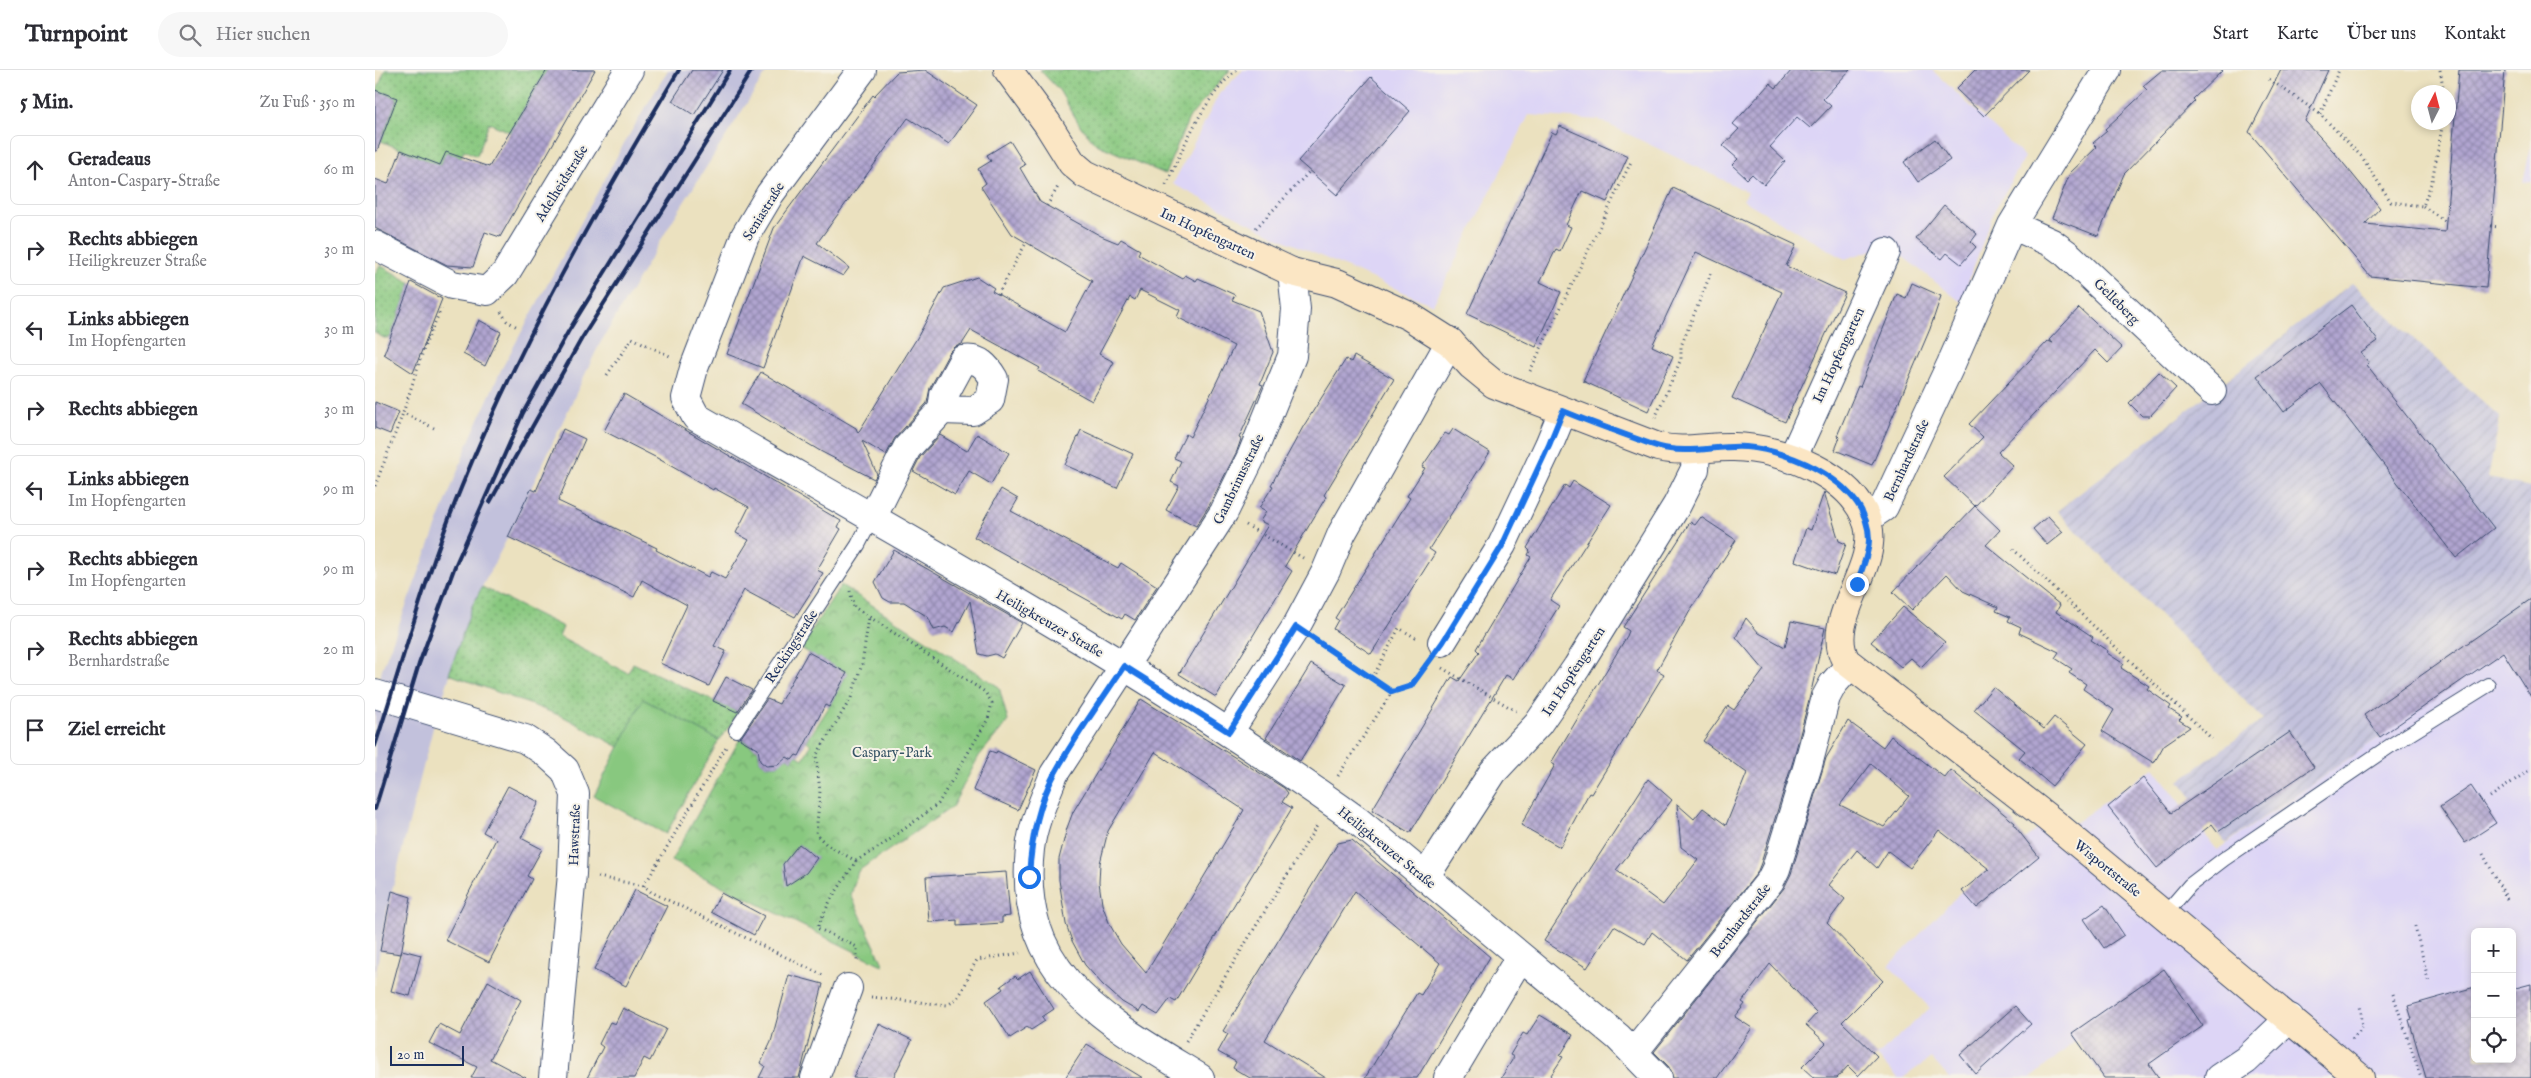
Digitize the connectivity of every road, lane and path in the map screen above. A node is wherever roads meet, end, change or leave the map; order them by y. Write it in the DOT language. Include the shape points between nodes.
graph roads {
  1 [pos="629,70"];
  2 [pos="862,70"];
  3 [pos="1008,70"];
  4 [pos="1236,70"];
  5 [pos="2107,70"];
  6 [pos="2339,70"];
  7 [pos="2440,70"];
  8 [pos="2269,79"];
  9 [pos="2443,85"];
  10 [pos="2320,114"];
  11 [pos="2442,130"];
  12 [pos="1631,162"];
  13 [pos="1310,171"];
  14 [pos="2423,206"];
  15 [pos="1155,208"];
  16 [pos="2446,222"];
  17 [pos="2012,225"];
  18 [pos="2490,226"];
  19 [pos="2499,227"];
  20 [pos="1251,234"];
  21 [pos="1026,243"];
  22 [pos="375,245"];
  23 [pos="1886,252"];
  24 [pos="1292,272"];
  25 [pos="1711,273"];
  26 [pos="452,285"];
  27 [pos="998,294"];
  28 [pos="507,321"];
  29 [pos="519,328"];
  30 [pos="1449,342"];
  31 [pos="694,368"];
  32 [pos="607,375"];
  33 [pos="1526,379"];
  34 [pos="2212,391"];
  35 [pos="942,410"];
  36 [pos="1563,411"];
  37 [pos="403,413"];
  38 [pos="1655,419"];
  39 [pos="434,428"];
  40 [pos="1696,450"];
  41 [pos="1792,459"];
  42 [pos="375,486"];
  43 [pos="1223,512"];
  44 [pos="872,518"];
  45 [pos="1866,519"];
  46 [pos="1278,544"];
  47 [pos="2013,549"];
  48 [pos="849,586"];
  49 [pos="869,617"];
  50 [pos="1296,627"];
  51 [pos="1436,651"];
  52 [pos="1850,665"];
  53 [pos="1124,666"];
  54 [pos="1372,679"];
  55 [pos="2488,685"];
  56 [pos="1392,692"];
  57 [pos="375,694"];
  58 [pos="1538,724"];
  59 [pos="736,730"];
  60 [pos="1229,732"];
  61 [pos="2212,739"];
  62 [pos="2531,769"];
  63 [pos="2489,797"];
  64 [pos="1327,800"];
  65 [pos="2483,854"];
  66 [pos="856,861"];
  67 [pos="597,877"];
  68 [pos="1425,877"];
  69 [pos="644,886"];
  70 [pos="2508,901"];
  71 [pos="2165,914"];
  72 [pos="2415,926"];
  73 [pos="1044,949"];
  74 [pos="1520,956"];
  75 [pos="2429,983"];
  76 [pos="848,988"];
  77 [pos="2393,994"];
  78 [pos="2360,1004"];
  79 [pos="2290,1018"];
  80 [pos="2345,1046"];
  81 [pos="1634,1052"];
  82 [pos="1174,1062"];
  83 [pos="553,1078"];
  84 [pos="815,1078"];
  85 [pos="1200,1078"];
  86 [pos="1448,1078"];
  87 [pos="1658,1078"];
  88 [pos="2219,1078"];
  89 [pos="2360,1078"];
  90 [pos="2421,1078"];
  1 -- 26 [label="street, Adelheidstraße" via="505,274 487,291"];
  2 -- 31 [label="street, Seniastraße" via="770,194 745,236"];
  3 -- 15 [label="street, Im Hopfengarten" via="1072,163 1085,174"];
  4 -- 15 [label="path" via="1223,81 1197,120"];
  5 -- 17 [label="street, Bernhardstraße"];
  6 -- 10 [label="path"];
  7 -- 9 [label="path"];
  8 -- 10 [label="path"];
  10 -- 14 [label="path" via="2362,157 2391,202"];
  11 -- 14 [label="path" via="2432,181"];
  12 -- 33 [label="path"];
  13 -- 20 [label="path"];
  14 -- 16 [label="path"];
  15 -- 24 [label="street, Im Hopfengarten"];
  17 -- 34 [label="street, Gelleberg" via="2067,254"];
  17 -- 45 [label="street, Bernhardstraße" via="1884,507"];
  18 -- 19 [label="path"];
  21 -- 27 [label="path"];
  22 -- 26 [label="street"];
  23 -- 41 [label="street, Im Hopfengarten"];
  24 -- 30 [label="street, Im Hopfengarten" via="1337,283 1409,316"];
  24 -- 43 [label="street, Gambrinusstraße" via="1296,309 1292,356 1251,457"];
  25 -- 38 [label="path" via="1681,346 1681,359"];
  26 -- 37 [label="path" via="425,345"];
  28 -- 29 [label="path"];
  30 -- 36 [label="street, Im Hopfengarten" via="1494,384"];
  30 -- 50 [label="street" via="1342,533"];
  31 -- 32 [label="path" via="632,338"];
  31 -- 44 [label="street, Heiligkreuzer Straße" via="686,398 697,417"];
  35 -- 44 [label="street, Reckingstraße" via="907,448"];
  36 -- 40 [label="street, Im Hopfengarten" via="1658,447"];
  36 -- 51 [label="street" via="1502,546"];
  37 -- 39 [label="path"];
  37 -- 42 [label="path"];
  40 -- 41 [label="street, Im Hopfengarten" via="1744,447 1769,450"];
  40 -- 58 [label="street, Im Hopfengarten" via="1695,469 1677,505"];
  41 -- 45 [label="street, Im Hopfengarten" via="1843,486 1861,507"];
  43 -- 46 [label="path"];
  43 -- 53 [label="street, Gambrinusstraße"];
  44 -- 53 [label="street, Heiligkreuzer Straße"];
  44 -- 59 [label="lane, Reckingstraße" via="858,545"];
  45 -- 52 [label="street" via="1869,545 1842,625 1843,655"];
  47 -- 61 [label="path"];
  48 -- 49 [label="path" via="855,607"];
  49 -- 66 [label="path" via="862,664 851,698 816,756 820,791 817,834 827,845"];
  49 -- 66 [label="path" via="985,692 992,703 988,719 938,804"];
  50 -- 54 [label="path"];
  50 -- 60 [label="street"];
  51 -- 54 [label="path" via="1399,628"];
  51 -- 56 [label="path" via="1411,686"];
  51 -- 58 [label="path"];
  52 -- 71 [label="street, Wisportstraße" via="2049,819"];
  52 -- 81 [label="street, Bernhardstraße" via="1826,697 1805,775 1770,881"];
  53 -- 60 [label="street, Heiligkreuzer Straße"];
  53 -- 73 [label="street, Gambrinusstraße" via="1054,774 1037,822 1031,849 1030,903"];
  54 -- 56 [label="path"];
  55 -- 71 [label="lane" via="2390,746 2224,859 2190,885"];
  56 -- 64 [label="path"];
  57 -- 83 [label="street, Hawstraße" via="525,739 565,770 575,794 575,812"];
  58 -- 68 [label="street, Im Hopfengarten" via="1493,772"];
  59 -- 69 [label="path"];
  60 -- 64 [label="street, Heiligkreuzer Straße"];
  62 -- 63 [label="path"];
  64 -- 68 [label="street, Heiligkreuzer Straße"];
  64 -- 82 [label="path"];
  65 -- 70 [label="path"];
  66 -- 76 [label="path" via="817,928 857,947 858,961"];
  67 -- 69 [label="path"];
  68 -- 74 [label="street, Heiligkreuzer Straße"];
  69 -- 76 [label="path"];
  71 -- 79 [label="street, Wisportstraße"];
  72 -- 75 [label="path"];
  73 -- 76 [label="path" via="977,960 969,972 963,992 947,1005 870,996"];
  73 -- 82 [label="street, Gambrinusstraße" via="1060,973 1093,1008"];
  74 -- 81 [label="street, Heiligkreuzer Straße"];
  74 -- 86 [label="street"];
  76 -- 84 [label="street"];
  77 -- 90 [label="path"];
  78 -- 80 [label="path" via="2363,1027"];
  79 -- 88 [label="street" via="2246,1060"];
  79 -- 89 [label="street, Wisportstraße"];
  81 -- 87 [label="street, Heiligkreuzer Straße"];
  82 -- 85 [label="street, Gambrinusstraße"];
}
